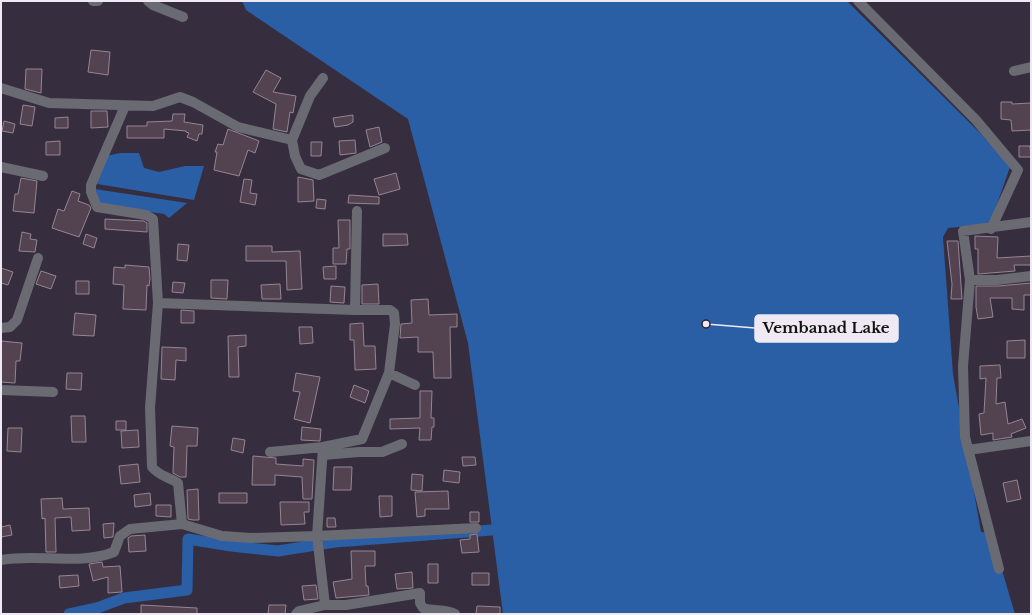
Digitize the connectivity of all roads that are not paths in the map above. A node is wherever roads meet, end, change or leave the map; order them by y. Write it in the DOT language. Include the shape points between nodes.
graph roads {
  1 [pos="93,1"];
  2 [pos="98,1"];
  3 [pos="148,1"];
  4 [pos="858,1"];
  5 [pos="184,17"];
  6 [pos="1031,67"];
  7 [pos="1014,71"];
  8 [pos="323,78"];
  9 [pos="1,88"];
  10 [pos="125,106"];
  11 [pos="292,140"];
  12 [pos="385,148"];
  13 [pos="1,167"];
  14 [pos="43,176"];
  15 [pos="357,211"];
  16 [pos="1031,222"];
  17 [pos="991,229"];
  18 [pos="38,258"];
  19 [pos="1031,276"];
  20 [pos="970,280"];
  21 [pos="158,303"];
  22 [pos="355,310"];
  23 [pos="1,328"];
  24 [pos="389,373"];
  25 [pos="415,385"];
  26 [pos="1,390"];
  27 [pos="53,392"];
  28 [pos="1031,441"];
  29 [pos="402,444"];
  30 [pos="968,450"];
  31 [pos="323,451"];
  32 [pos="270,452"];
  33 [pos="182,524"];
  34 [pos="476,528"];
  35 [pos="317,542"];
  36 [pos="1,560"];
  37 [pos="999,570"];
  38 [pos="325,605"];
  39 [pos="296,614"];
  40 [pos="455,614"];
  1 -- 2 [label="street"];
  3 -- 5 [label="street"];
  4 -- 17 [label="street" via="976,120 1018,170"];
  6 -- 7 [label="street"];
  8 -- 11 [label="street" via="310,96"];
  9 -- 10 [label="street" via="49,103"];
  10 -- 11 [label="street" via="153,106 180,97 238,127"];
  10 -- 21 [label="street" via="91,185 91,192 97,207 146,215 153,219"];
  11 -- 12 [label="street" via="301,169 319,174"];
  13 -- 14 [label="street"];
  15 -- 22 [label="street"];
  16 -- 17 [label="street"];
  17 -- 20 [label="street" via="963,231"];
  18 -- 23 [label="street" via="17,320 10,327"];
  19 -- 20 [label="street"];
  20 -- 30 [label="street" via="963,366 965,437"];
  21 -- 22 [label="street"];
  21 -- 33 [label="street" via="150,408 152,467 158,475 178,483"];
  22 -- 24 [label="street" via="390,310 394,313"];
  24 -- 25 [label="street"];
  24 -- 31 [label="street" via="362,439"];
  26 -- 27 [label="street"];
  28 -- 30 [label="street"];
  29 -- 31 [label="street" via="382,452"];
  30 -- 37 [label="street"];
  31 -- 32 [label="street"];
  31 -- 35 [label="street"];
  33 -- 35 [label="street" via="222,536"];
  33 -- 36 [label="street" via="130,529 120,536 114,552 100,558 18,557"];
  34 -- 35 [label="street"];
  35 -- 38 [label="street"];
  38 -- 39 [label="street"];
  38 -- 40 [label="street" via="346,605 420,593 423,608 449,610"];
}
